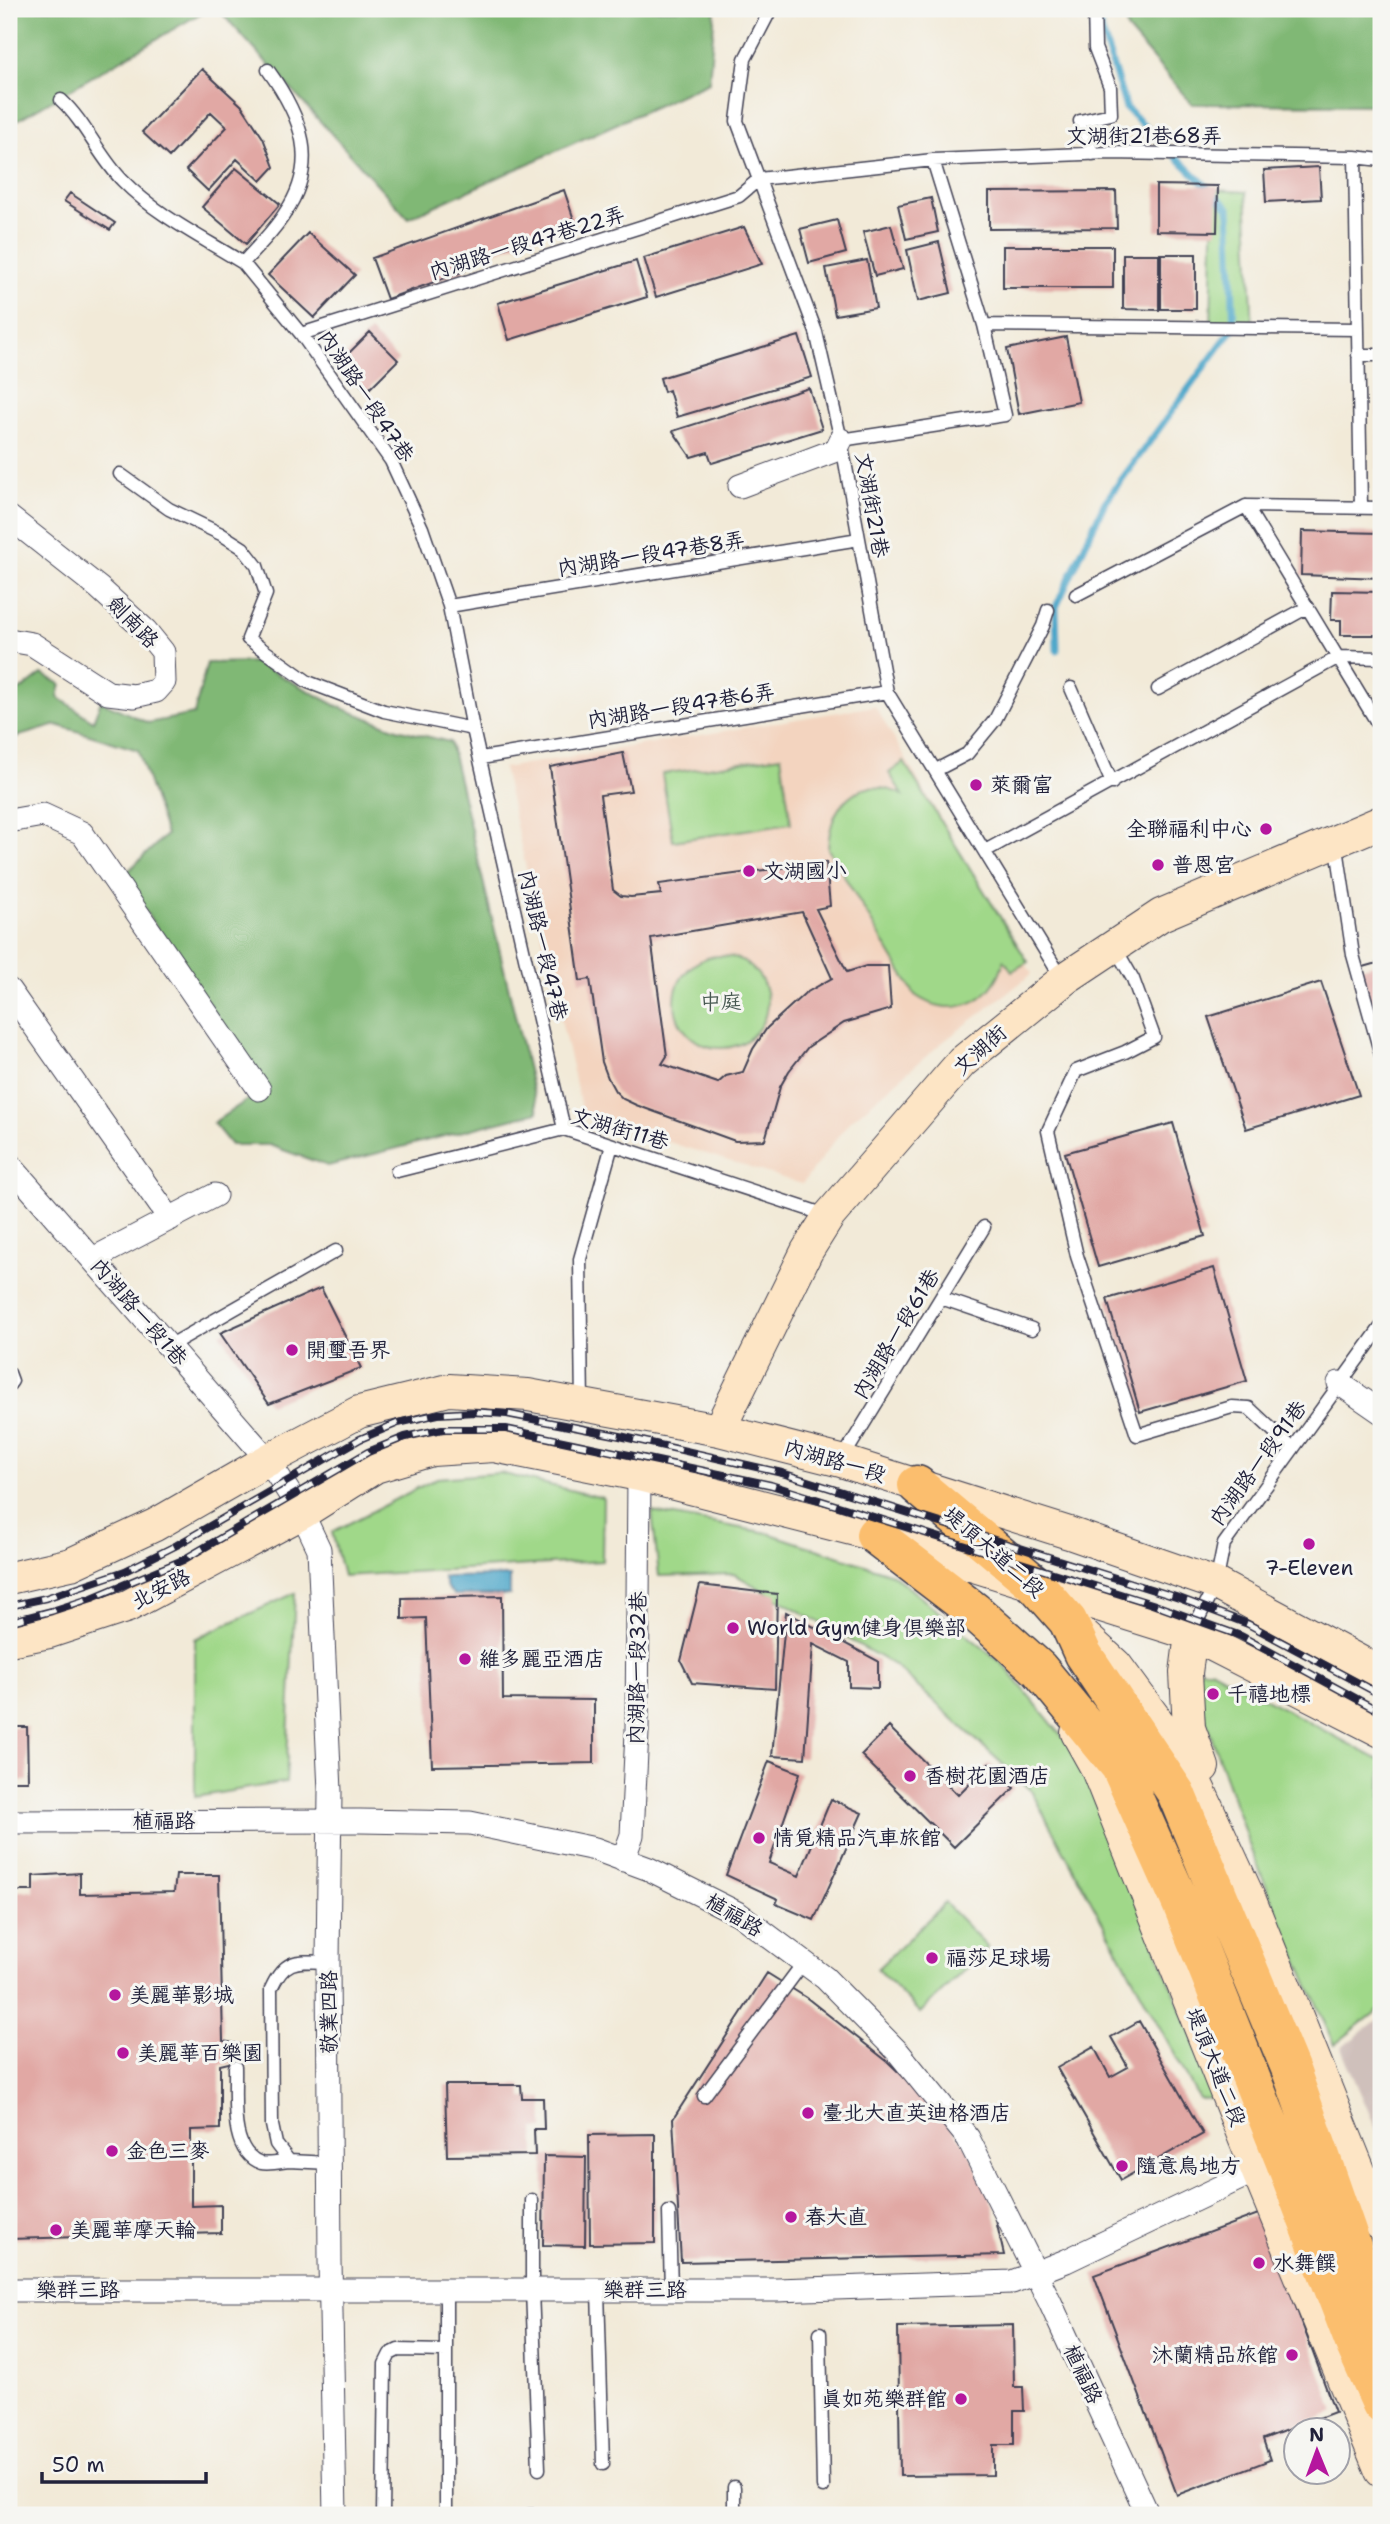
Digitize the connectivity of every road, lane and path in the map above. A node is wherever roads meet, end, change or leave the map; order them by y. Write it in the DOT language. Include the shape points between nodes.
graph roads {
  1 [pos="771,9"];
  2 [pos="1094,9"];
  3 [pos="268,70"];
  4 [pos="61,100"];
  5 [pos="1093,154"];
  6 [pos="1355,158"];
  7 [pos="933,160"];
  8 [pos="1381,160"];
  9 [pos="759,178"];
  10 [pos="243,262"];
  11 [pos="984,325"];
  12 [pos="1358,330"];
  13 [pos="301,334"];
  14 [pos="1358,355"];
  15 [pos="1381,355"];
  16 [pos="841,440"];
  17 [pos="120,474"];
  18 [pos="740,486"];
  19 [pos="1246,506"];
  20 [pos="1361,507"];
  21 [pos="1381,508"];
  22 [pos="9,517"];
  23 [pos="859,539"];
  24 [pos="1076,595"];
  25 [pos="449,606"];
  26 [pos="1308,607"];
  27 [pos="1048,610"];
  28 [pos="9,640"];
  29 [pos="1339,657"];
  30 [pos="1381,657"];
  31 [pos="1071,688"];
  32 [pos="1158,690"];
  33 [pos="887,692"];
  34 [pos="473,729"];
  35 [pos="1381,729"];
  36 [pos="481,758"];
  37 [pos="936,770"];
  38 [pos="1112,783"];
  39 [pos="9,821"];
  40 [pos="1381,822"];
  41 [pos="1336,841"];
  42 [pos="985,851"];
  43 [pos="1114,946"];
  44 [pos="1064,980"];
  45 [pos="9,990"];
  46 [pos="1381,1055"];
  47 [pos="258,1089"];
  48 [pos="564,1129"];
  49 [pos="612,1144"];
  50 [pos="9,1164"];
  51 [pos="397,1171"];
  52 [pos="215,1195"];
  53 [pos="829,1216"];
  54 [pos="170,1219"];
  55 [pos="984,1227"];
  56 [pos="336,1251"];
  57 [pos="93,1259"];
  58 [pos="941,1298"];
  59 [pos="1381,1327"];
  60 [pos="1032,1329"];
  61 [pos="169,1346"];
  62 [pos="9,1373"];
  63 [pos="1339,1383"];
  64 [pos="9,1385"];
  65 [pos="582,1405"];
  66 [pos="1381,1412"];
  67 [pos="719,1430"];
  68 [pos="1293,1449"];
  69 [pos="268,1460"];
  70 [pos="841,1461"];
  71 [pos="639,1475"];
  72 [pos="917,1485"];
  73 [pos="302,1513"];
  74 [pos="875,1535"];
  75 [pos="9,1578"];
  76 [pos="1216,1584"];
  77 [pos="1037,1586"];
  78 [pos="1068,1621"];
  79 [pos="1191,1634"];
  80 [pos="9,1640"];
  81 [pos="1039,1668"];
  82 [pos="1381,1673"];
  83 [pos="1381,1731"];
  84 [pos="331,1821"];
  85 [pos="9,1822"];
  86 [pos="623,1860"];
  87 [pos="1250,1900"];
  88 [pos="328,1962"];
  89 [pos="804,1962"];
  90 [pos="235,2067"];
  91 [pos="704,2096"];
  92 [pos="289,2161"];
  93 [pos="330,2163"];
  94 [pos="1257,2170"];
  95 [pos="532,2200"];
  96 [pos="670,2212"];
  97 [pos="1381,2225"];
  98 [pos="1035,2273"];
  99 [pos="331,2288"];
  100 [pos="9,2290"];
  101 [pos="446,2290"];
  102 [pos="533,2290"];
  103 [pos="598,2290"];
  104 [pos="671,2290"];
  105 [pos="1381,2329"];
  106 [pos="820,2333"];
  107 [pos="446,2351"];
  108 [pos="1381,2404"];
  109 [pos="603,2464"];
  110 [pos="539,2469"];
  111 [pos="1381,2471"];
  112 [pos="734,2487"];
  113 [pos="823,2487"];
  114 [pos="335,2515"];
  115 [pos="383,2515"];
  116 [pos="446,2515"];
  117 [pos="529,2515"];
  118 [pos="538,2515"];
  119 [pos="734,2515"];
  120 [pos="1148,2515"];
  1 -- 9 [label="lane, 文湖街21巷" via="745,59 737,121"];
  2 -- 5 [label="lane" via="1095,48 1110,87 1111,114 1080,121"];
  3 -- 10 [label="lane" via="287,96 301,130 305,159 300,188 285,215"];
  4 -- 10 [label="lane, 內湖路一段47巷" via="143,201"];
  5 -- 6 [label="lane, 文湖街21巷68弄"];
  5 -- 7 [label="lane, 文湖街21巷68弄"];
  6 -- 8 [label="lane, 文湖街21巷68弄"];
  6 -- 12 [label="lane"];
  7 -- 9 [label="lane, 文湖街21巷68弄"];
  7 -- 11 [label="lane"];
  9 -- 13 [label="lane, 內湖路一段47巷22弄" via="739,196"];
  9 -- 16 [label="lane, 文湖街21巷" via="816,332"];
  10 -- 13 [label="lane, 內湖路一段47巷"];
  11 -- 12 [label="lane"];
  11 -- 16 [label="lane" via="1005,415"];
  12 -- 14 [label="lane"];
  13 -- 25 [label="lane, 內湖路一段47巷" via="391,461 422,528"];
  14 -- 15 [label="lane"];
  14 -- 20 [label="lane"];
  16 -- 18 [label="street" via="836,450"];
  16 -- 23 [label="lane, 文湖街21巷"];
  17 -- 34 [label="lane" via="169,509 243,548 257,566 265,594 248,639 308,682 384,711"];
  19 -- 20 [label="lane"];
  19 -- 24 [label="lane"];
  19 -- 26 [label="lane"];
  20 -- 21 [label="lane"];
  22 -- 28 [label="street, 劍南路" via="99,587 146,631 163,652 164,682 156,691 134,696 108,693 32,644"];
  23 -- 25 [label="lane, 內湖路一段47巷8弄"];
  23 -- 33 [label="lane, 文湖街21巷"];
  25 -- 34 [label="lane, 內湖路一段47巷"];
  26 -- 29 [label="lane"];
  26 -- 32 [label="lane"];
  27 -- 37 [label="lane" via="995,720 967,754"];
  29 -- 30 [label="lane"];
  29 -- 35 [label="lane"];
  29 -- 38 [label="lane"];
  31 -- 38 [label="lane"];
  33 -- 36 [label="lane, 內湖路一段47巷6弄"];
  33 -- 37 [label="lane, 文湖街21巷"];
  34 -- 36 [label="lane, 內湖路一段47巷"];
  36 -- 48 [label="lane, 內湖路一段47巷"];
  37 -- 42 [label="lane, 文湖街21巷"];
  38 -- 42 [label="lane"];
  39 -- 47 [label="street" via="43,815 82,834"];
  40 -- 41 [label="main road, 文湖街"];
  41 -- 43 [label="main road, 文湖街" via="1161,915"];
  41 -- 46 [label="lane" via="1353,956"];
  42 -- 44 [label="lane, 文湖街21巷"];
  43 -- 44 [label="main road, 文湖街"];
  43 -- 68 [label="lane" via="1133,979 1154,1037 1076,1071 1048,1131 1077,1256 1137,1435 1232,1407 1249,1408"];
  44 -- 53 [label="main road, 文湖街" via="962,1062"];
  45 -- 54 [label="street"];
  48 -- 49 [label="lane, 文湖街11巷"];
  48 -- 51 [label="lane, 文湖街11巷"];
  49 -- 53 [label="lane, 文湖街11巷"];
  49 -- 65 [label="lane" via="580,1259"];
  50 -- 57 [label="street, 內湖路一段1巷"];
  52 -- 54 [label="street"];
  53 -- 67 [label="main road, 文湖街" via="807,1251"];
  54 -- 57 [label="street"];
  55 -- 58 [label="lane, 內湖路一段61巷"];
  56 -- 61 [label="lane"];
  57 -- 61 [label="street, 內湖路一段1巷"];
  58 -- 60 [label="lane"];
  58 -- 70 [label="lane, 內湖路一段61巷"];
  59 -- 63 [label="lane, 內湖路一段91巷"];
  61 -- 69 [label="street, 內湖路一段1巷"];
  62 -- 64 [label="lane"];
  63 -- 66 [label="street"];
  63 -- 68 [label="lane, 內湖路一段91巷"];
  65 -- 67 [label="main road, 內湖路一段"];
  65 -- 69 [label="main road, 內湖路一段" via="527,1395 449,1390 359,1412"];
  67 -- 70 [label="main road, 內湖路一段"];
  68 -- 76 [label="lane, 內湖路一段91巷" via="1224,1544"];
  69 -- 73 [label="street, 內湖路一段1巷"];
  69 -- 75 [label="main road" via="155,1525 71,1564"];
  70 -- 72 [label="main road, 內湖路一段"];
  71 -- 73 [label="main road" via="494,1446 432,1450 375,1467"];
  71 -- 74 [label="main road"];
  71 -- 86 [label="street, 內湖路一段32巷" via="637,1732 632,1835"];
  72 -- 76 [label="main road, 內湖路一段"];
  72 -- 77 [label="highway, 堤頂大道二段"];
  73 -- 80 [label="main road, 北安路" via="128,1606"];
  73 -- 84 [label="street, 敬業四路" via="318,1549"];
  74 -- 77 [label="main road"];
  74 -- 81 [label="highway, 堤頂大道二段"];
  76 -- 79 [label="lane, 內湖路一段91巷"];
  76 -- 82 [label="main road, 內湖路一段"];
  77 -- 78 [label="highway, 堤頂大道二段"];
  77 -- 79 [label="main road"];
  78 -- 87 [label="main road, 堤頂大道二段" via="1116,1665 1185,1759"];
  78 -- 105 [label="highway, 堤頂大道二段" via="1083,1654 1176,1793 1292,2073"];
  79 -- 83 [label="main road"];
  79 -- 87 [label="main road" via="1186,1673 1189,1728"];
  81 -- 94 [label="main road, 堤頂大道二段" via="1096,1767"];
  81 -- 108 [label="highway, 堤頂大道二段" via="1120,1767 1183,1908"];
  84 -- 85 [label="street, 植福路"];
  84 -- 86 [label="street, 植福路" via="470,1823 595,1849"];
  84 -- 88 [label="street, 敬業四路"];
  86 -- 89 [label="street, 植福路" via="739,1914"];
  87 -- 97 [label="main road, 堤頂大道二段"];
  88 -- 92 [label="lane" via="299,1961 279,1971 271,1989 272,2125 276,2144"];
  88 -- 93 [label="street, 敬業四路"];
  89 -- 91 [label="lane"];
  89 -- 98 [label="street, 植福路" via="898,2052 968,2138"];
  90 -- 92 [label="lane" via="237,2136 245,2153 263,2164"];
  92 -- 93 [label="lane"];
  93 -- 99 [label="street, 敬業四路"];
  94 -- 98 [label="street, 樂群三路"];
  94 -- 111 [label="main road, 堤頂大道二段"];
  95 -- 102 [label="lane"];
  96 -- 104 [label="lane"];
  98 -- 104 [label="street, 樂群三路" via="1012,2282"];
  98 -- 120 [label="street, 植福路"];
  99 -- 100 [label="street, 樂群三路"];
  99 -- 101 [label="street, 樂群三路"];
  99 -- 114 [label="street, 敬業四路"];
  101 -- 102 [label="street, 樂群三路"];
  101 -- 107 [label="lane"];
  102 -- 103 [label="street, 樂群三路"];
  102 -- 110 [label="lane"];
  103 -- 104 [label="street, 樂群三路"];
  103 -- 109 [label="lane"];
  106 -- 113 [label="lane"];
  107 -- 115 [label="lane" via="398,2350 386,2364"];
  107 -- 116 [label="lane"];
  112 -- 119 [label="lane"];
  117 -- 118 [label="lane"];
}
